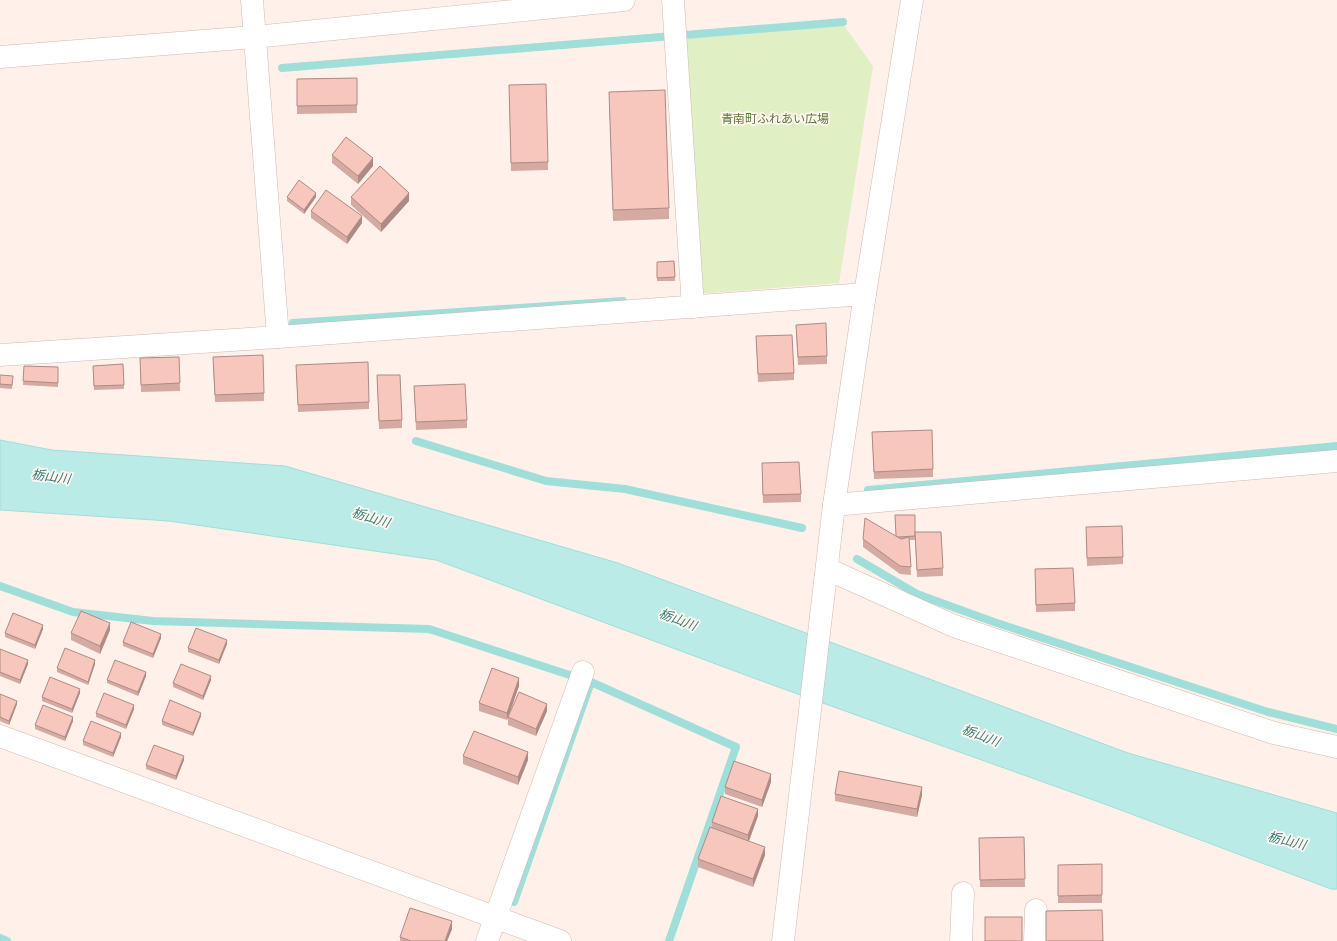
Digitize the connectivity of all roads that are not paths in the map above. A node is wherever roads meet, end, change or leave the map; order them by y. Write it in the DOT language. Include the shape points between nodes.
graph roads {
  1 [pos="252,0"];
  2 [pos="624,0"];
  3 [pos="673,0"];
  4 [pos="912,0"];
  5 [pos="254,37"];
  6 [pos="0,58"];
  7 [pos="865,294"];
  8 [pos="693,307"];
  9 [pos="278,337"];
  10 [pos="0,355"];
  11 [pos="1337,461"];
  12 [pos="834,505"];
  13 [pos="827,569"];
  14 [pos="583,672"];
  15 [pos="0,736"];
  16 [pos="1337,747"];
  17 [pos="962,893"];
  18 [pos="1036,910"];
  19 [pos="496,917"];
  20 [pos="487,941"];
  21 [pos="560,941"];
  22 [pos="782,941"];
  23 [pos="961,941"];
  24 [pos="1035,941"];
  1 -- 5 [label="street"];
  2 -- 5 [label="street"];
  3 -- 8 [label="street"];
  4 -- 7 [label="street"];
  5 -- 6 [label="street"];
  5 -- 9 [label="street"];
  7 -- 8 [label="street"];
  7 -- 12 [label="street"];
  8 -- 9 [label="street"];
  9 -- 10 [label="street"];
  11 -- 12 [label="street"];
  12 -- 13 [label="street"];
  13 -- 16 [label="street" via="954,626 1274,733"];
  13 -- 22 [label="street"];
  14 -- 19 [label="street"];
  15 -- 19 [label="street"];
  17 -- 23 [label="street"];
  18 -- 24 [label="street"];
  19 -- 20 [label="street"];
  19 -- 21 [label="street"];
}
